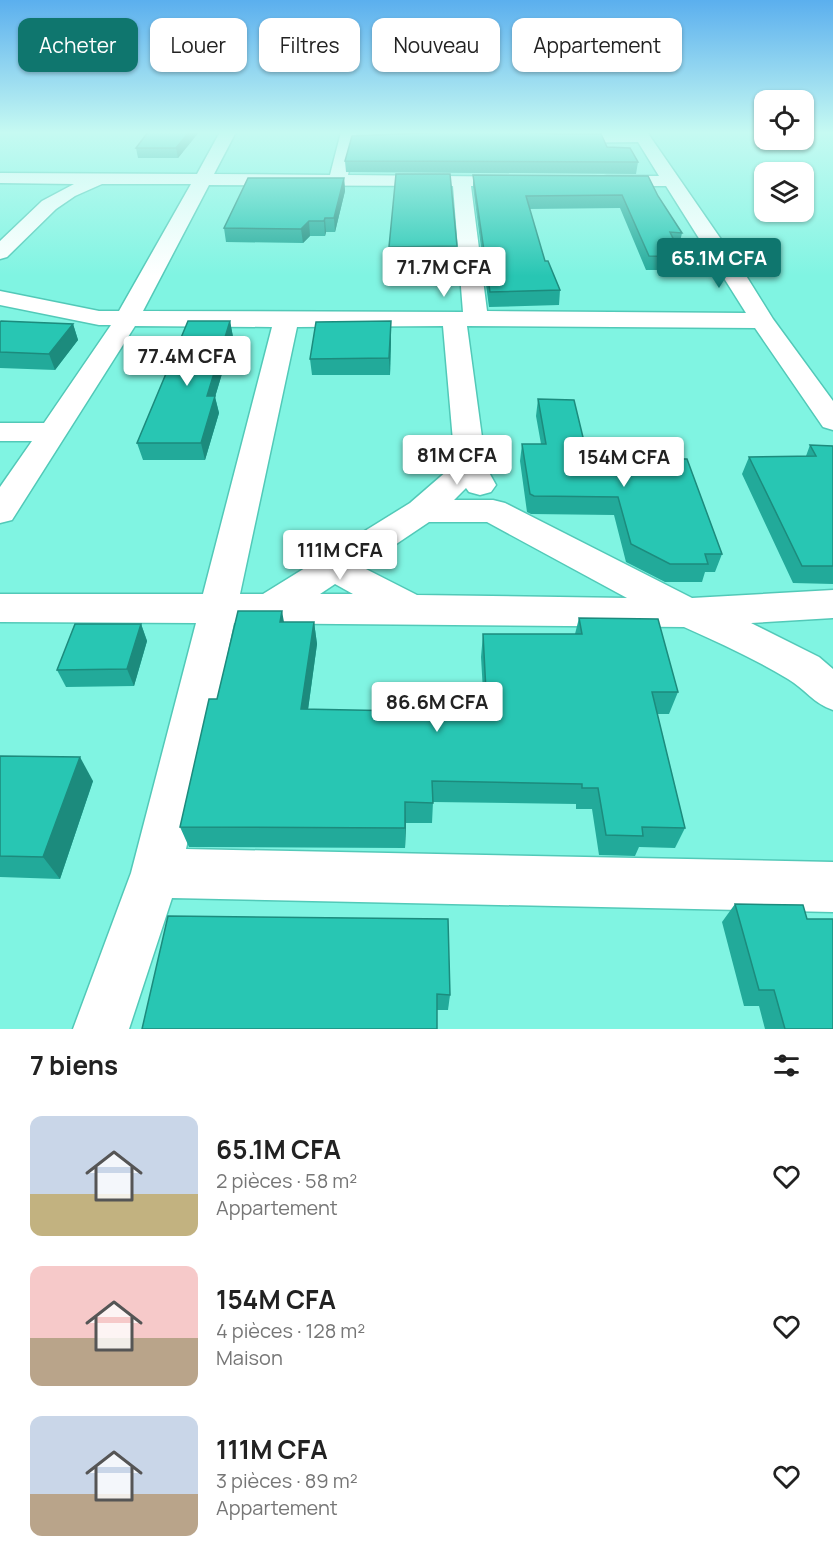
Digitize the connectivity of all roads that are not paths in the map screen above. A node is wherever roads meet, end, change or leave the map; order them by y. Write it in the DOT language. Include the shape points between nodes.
graph roads {
  1 [pos="98,180"];
  2 [pos="200,180"];
  3 [pos="401,180"];
  4 [pos="461,181"];
  5 [pos="531,181"];
  6 [pos="590,181"];
  7 [pos="671,181"];
  8 [pos="0,253"];
  9 [pos="0,298"];
  10 [pos="127,319"];
  11 [pos="465,319"];
  12 [pos="286,320"];
  13 [pos="762,321"];
  14 [pos="833,421"];
  15 [pos="0,432"];
  16 [pos="53,432"];
  17 [pos="471,467"];
  18 [pos="422,511"];
  19 [pos="493,511"];
  20 [pos="0,512"];
  21 [pos="332,567"];
  22 [pos="833,604"];
  23 [pos="0,608"];
  24 [pos="220,609"];
  25 [pos="269,609"];
  26 [pos="412,609"];
  27 [pos="688,613"];
  28 [pos="833,693"];
  29 [pos="156,873"];
  30 [pos="833,887"];
  31 [pos="101,1029"];
  1 -- 8 [label="street" via="49,205"];
  2 -- 10 [label="street"];
  3 -- 4 [label="street"];
  4 -- 5 [label="street"];
  4 -- 11 [label="street"];
  6 -- 7 [label="street"];
  7 -- 13 [label="street"];
  9 -- 10 [label="street" via="76,315"];
  10 -- 12 [label="street"];
  10 -- 16 [label="street"];
  11 -- 12 [label="street"];
  11 -- 13 [label="street"];
  11 -- 17 [label="street"];
  12 -- 24 [label="street"];
  13 -- 14 [label="street"];
  15 -- 16 [label="street"];
  16 -- 20 [label="street"];
  17 -- 18 [label="street"];
  17 -- 19 [label="street"];
  18 -- 19 [label="street"];
  18 -- 21 [label="street"];
  19 -- 27 [label="street"];
  21 -- 25 [label="street"];
  21 -- 26 [label="street"];
  22 -- 27 [label="street"];
  23 -- 24 [label="street"];
  24 -- 25 [label="street"];
  24 -- 29 [label="street"];
  25 -- 26 [label="street"];
  26 -- 27 [label="street"];
  27 -- 28 [label="street" via="764,646 805,669"];
  29 -- 30 [label="street"];
  29 -- 31 [label="street"];
}
